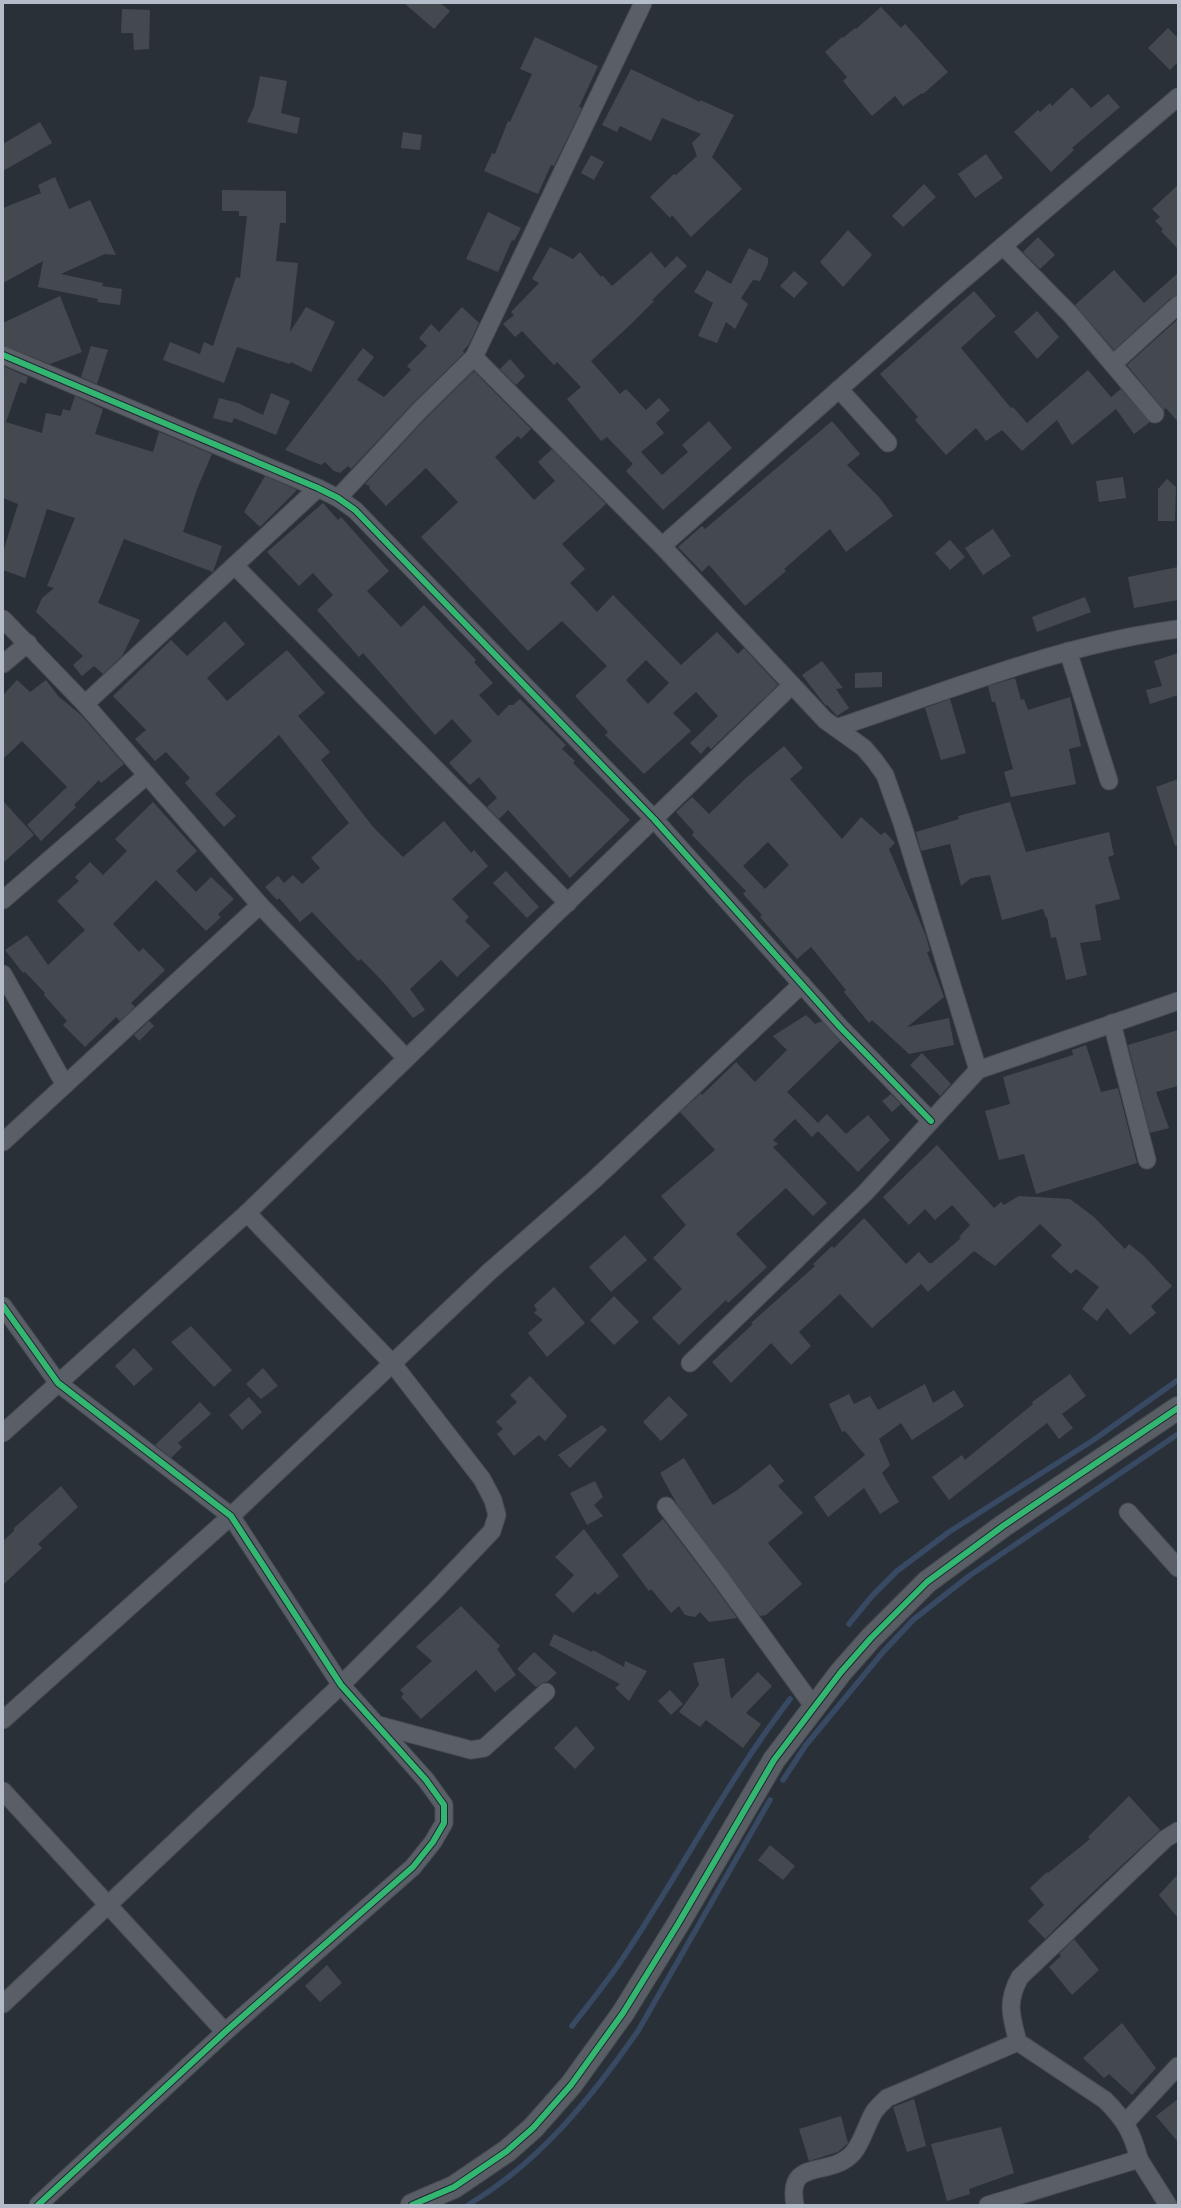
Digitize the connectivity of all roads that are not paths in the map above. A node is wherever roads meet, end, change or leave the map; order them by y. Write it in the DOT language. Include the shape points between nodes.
graph roads {
  1 [pos="643,3"];
  2 [pos="1178,97"];
  3 [pos="1003,246"];
  4 [pos="1178,305"];
  5 [pos="3,355"];
  6 [pos="474,357"];
  7 [pos="1113,364"];
  8 [pos="839,389"];
  9 [pos="1155,414"];
  10 [pos="888,443"];
  11 [pos="318,488"];
  12 [pos="338,498"];
  13 [pos="662,546"];
  14 [pos="234,566"];
  15 [pos="3,618"];
  16 [pos="1178,629"];
  17 [pos="28,643"];
  18 [pos="1068,651"];
  19 [pos="3,664"];
  20 [pos="792,685"];
  21 [pos="85,704"];
  22 [pos="836,728"];
  23 [pos="146,776"];
  24 [pos="1109,781"];
  25 [pos="654,819"];
  26 [pos="3,900"];
  27 [pos="568,903"];
  28 [pos="260,905"];
  29 [pos="3,974"];
  30 [pos="802,984"];
  31 [pos="1178,1001"];
  32 [pos="1112,1023"];
  33 [pos="406,1058"];
  34 [pos="978,1070"];
  35 [pos="65,1085"];
  36 [pos="931,1121"];
  37 [pos="3,1142"];
  38 [pos="1147,1160"];
  39 [pos="247,1213"];
  40 [pos="3,1306"];
  41 [pos="690,1363"];
  42 [pos="393,1364"];
  43 [pos="58,1383"];
  44 [pos="1178,1408"];
  45 [pos="3,1433"];
  46 [pos="666,1506"];
  47 [pos="1128,1512"];
  48 [pos="231,1516"];
  49 [pos="1178,1568"];
  50 [pos="342,1685"];
  51 [pos="546,1692"];
  52 [pos="814,1707"];
  53 [pos="3,1720"];
  54 [pos="378,1725"];
  55 [pos="3,1791"];
  56 [pos="1178,1831"];
  57 [pos="108,1905"];
  58 [pos="3,2004"];
  59 [pos="225,2032"];
  60 [pos="1018,2042"];
  61 [pos="1178,2066"];
  62 [pos="1126,2122"];
  63 [pos="1139,2159"];
  64 [pos="38,2205"];
  65 [pos="412,2205"];
  66 [pos="795,2205"];
  67 [pos="988,2205"];
  68 [pos="1168,2205"];
  1 -- 6 [label="street"];
  2 -- 3 [label="street"];
  3 -- 7 [label="street" via="1071,315"];
  3 -- 8 [label="street"];
  4 -- 7 [label="street"];
  5 -- 11 [label="street"];
  6 -- 12 [label="street" via="420,410"];
  6 -- 13 [label="street"];
  7 -- 9 [label="street"];
  8 -- 10 [label="street"];
  8 -- 13 [label="street"];
  11 -- 12 [label="street"];
  11 -- 14 [label="street"];
  12 -- 25 [label="street" via="355,510"];
  13 -- 20 [label="street"];
  14 -- 21 [label="street"];
  14 -- 27 [label="street"];
  15 -- 17 [label="street"];
  16 -- 18 [label="street" via="1132,635"];
  17 -- 19 [label="street"];
  17 -- 21 [label="street"];
  18 -- 22 [label="street"];
  18 -- 24 [label="street"];
  20 -- 22 [label="street"];
  20 -- 25 [label="street"];
  21 -- 23 [label="street"];
  22 -- 34 [label="street" via="864,748 885,775 902,822"];
  23 -- 26 [label="street"];
  23 -- 28 [label="street"];
  25 -- 27 [label="street"];
  25 -- 30 [label="street"];
  27 -- 33 [label="street"];
  28 -- 33 [label="street"];
  28 -- 35 [label="street"];
  29 -- 35 [label="street"];
  30 -- 36 [label="street"];
  30 -- 42 [label="street" via="595,1179 489,1272"];
  31 -- 32 [label="street"];
  32 -- 34 [label="street"];
  32 -- 38 [label="street"];
  33 -- 39 [label="street"];
  34 -- 36 [label="street"];
  35 -- 37 [label="street"];
  36 -- 41 [label="street" via="865,1193"];
  39 -- 42 [label="street"];
  39 -- 43 [label="street"];
  40 -- 43 [label="street"];
  42 -- 48 [label="street"];
  42 -- 50 [label="street" via="482,1479 498,1515 492,1531"];
  43 -- 45 [label="street"];
  43 -- 48 [label="street"];
  44 -- 52 [label="street" via="1003,1526 927,1582 871,1638"];
  46 -- 52 [label="street"];
  47 -- 49 [label="street"];
  48 -- 50 [label="street"];
  48 -- 53 [label="street"];
  50 -- 54 [label="street"];
  50 -- 57 [label="street"];
  51 -- 54 [label="street" via="484,1748 471,1750"];
  52 -- 65 [label="street" via="774,1760 631,2000 571,2085 533,2128 507,2151 454,2187"];
  54 -- 59 [label="street" via="444,1804 444,1823 413,1867"];
  55 -- 57 [label="street"];
  56 -- 60 [label="street" via="1165,1839 1020,1977 1013,1990 1010,2011"];
  57 -- 58 [label="street"];
  57 -- 59 [label="street"];
  59 -- 64 [label="street"];
  60 -- 62 [label="street" via="1105,2100"];
  60 -- 66 [label="street" via="887,2098 874,2111 853,2153 840,2164 802,2174 795,2180 792,2190"];
  61 -- 62 [label="street"];
  62 -- 63 [label="street"];
  63 -- 67 [label="street"];
  63 -- 68 [label="street"];
}
